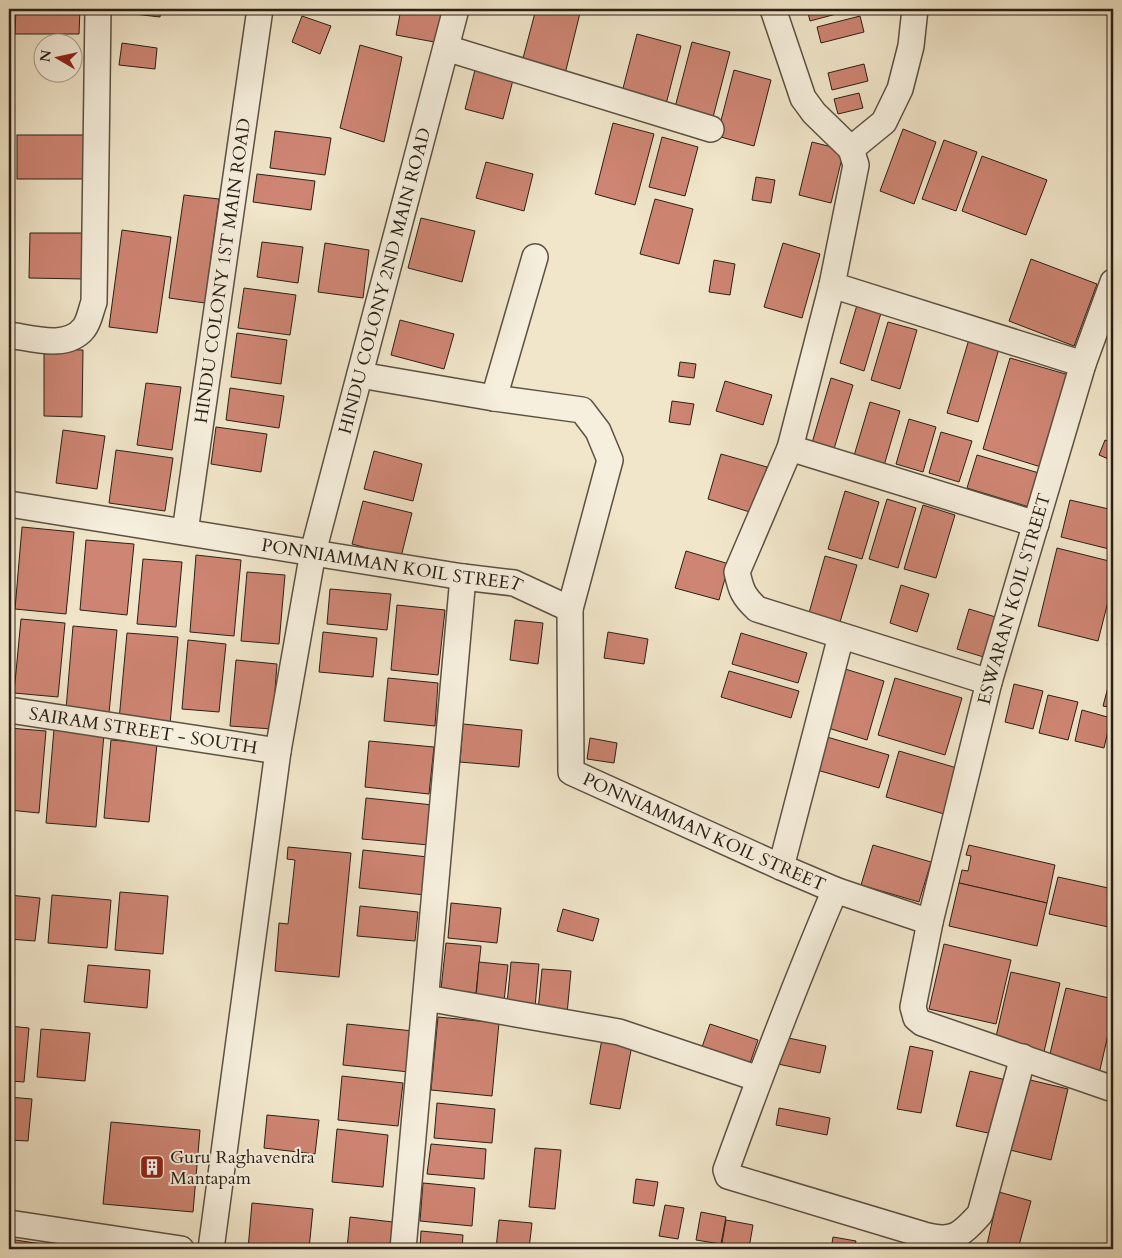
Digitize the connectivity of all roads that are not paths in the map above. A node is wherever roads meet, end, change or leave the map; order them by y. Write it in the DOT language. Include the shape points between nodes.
graph roads {
  1 [pos="98,9"];
  2 [pos="260,9"];
  3 [pos="456,9"];
  4 [pos="773,9"];
  5 [pos="915,9"];
  6 [pos="446,48"];
  7 [pos="711,129"];
  8 [pos="851,149"];
  9 [pos="536,258"];
  10 [pos="1113,282"];
  11 [pos="832,285"];
  12 [pos="9,335"];
  13 [pos="1082,364"];
  14 [pos="360,375"];
  15 [pos="494,398"];
  16 [pos="790,448"];
  17 [pos="9,504"];
  18 [pos="1036,524"];
  19 [pos="185,532"];
  20 [pos="313,552"];
  21 [pos="463,577"];
  22 [pos="570,609"];
  23 [pos="841,636"];
  24 [pos="988,682"];
  25 [pos="9,710"];
  26 [pos="278,751"];
  27 [pos="781,868"];
  28 [pos="835,890"];
  29 [pos="930,922"];
  30 [pos="426,998"];
  31 [pos="1023,1057"];
  32 [pos="759,1079"];
  33 [pos="1113,1089"];
  34 [pos="9,1223"];
  35 [pos="131,1245"];
  36 [pos="181,1249"];
  37 [pos="210,1249"];
  38 [pos="403,1249"];
  1 -- 12 [label="street" via="94,302 84,328 67,340"];
  2 -- 19 [label="street, HINDU COLONY 1ST MAIN ROAD"];
  3 -- 6 [label="street, HINDU COLONY 2ND MAIN ROAD"];
  4 -- 8 [label="street" via="803,98"];
  5 -- 8 [label="street" via="900,88 884,122"];
  6 -- 7 [label="street"];
  6 -- 14 [label="street, HINDU COLONY 2ND MAIN ROAD"];
  8 -- 11 [label="street" via="856,165"];
  9 -- 15 [label="street"];
  10 -- 13 [label="street, ESWARAN KOIL STREET"];
  11 -- 13 [label="street"];
  11 -- 16 [label="street"];
  13 -- 18 [label="street, ESWARAN KOIL STREET"];
  14 -- 15 [label="street"];
  14 -- 20 [label="street, HINDU COLONY 2ND MAIN ROAD"];
  15 -- 22 [label="street" via="582,410 598,431 610,460"];
  16 -- 18 [label="street"];
  16 -- 23 [label="street" via="737,572 740,590 757,609"];
  17 -- 19 [label="street, PONNIAMMAN KOIL STREET"];
  18 -- 24 [label="street, ESWARAN KOIL STREET"];
  19 -- 20 [label="street, PONNIAMMAN KOIL STREET"];
  20 -- 21 [label="street, PONNIAMMAN KOIL STREET"];
  20 -- 26 [label="street, HINDU COLONY 2ND MAIN ROAD"];
  21 -- 22 [label="street, PONNIAMMAN KOIL STREET" via="514,583"];
  21 -- 30 [label="street"];
  22 -- 27 [label="street, PONNIAMMAN KOIL STREET" via="570,772"];
  23 -- 24 [label="street"];
  23 -- 27 [label="street"];
  24 -- 29 [label="street, ESWARAN KOIL STREET"];
  25 -- 26 [label="street, SAIRAM STREET - SOUTH"];
  26 -- 37 [label="street, HINDU COLONY 2ND MAIN ROAD"];
  27 -- 28 [label="street, PONNIAMMAN KOIL STREET"];
  28 -- 29 [label="street, PONNIAMMAN KOIL STREET"];
  28 -- 32 [label="street"];
  29 -- 31 [label="street" via="912,1007 916,1018"];
  30 -- 32 [label="street" via="618,1032"];
  30 -- 38 [label="street"];
  31 -- 32 [label="street" via="980,1214 955,1237 938,1239 728,1176 726,1170"];
  31 -- 33 [label="street"];
  34 -- 35 [label="street"];
  35 -- 36 [label="street"];
}
